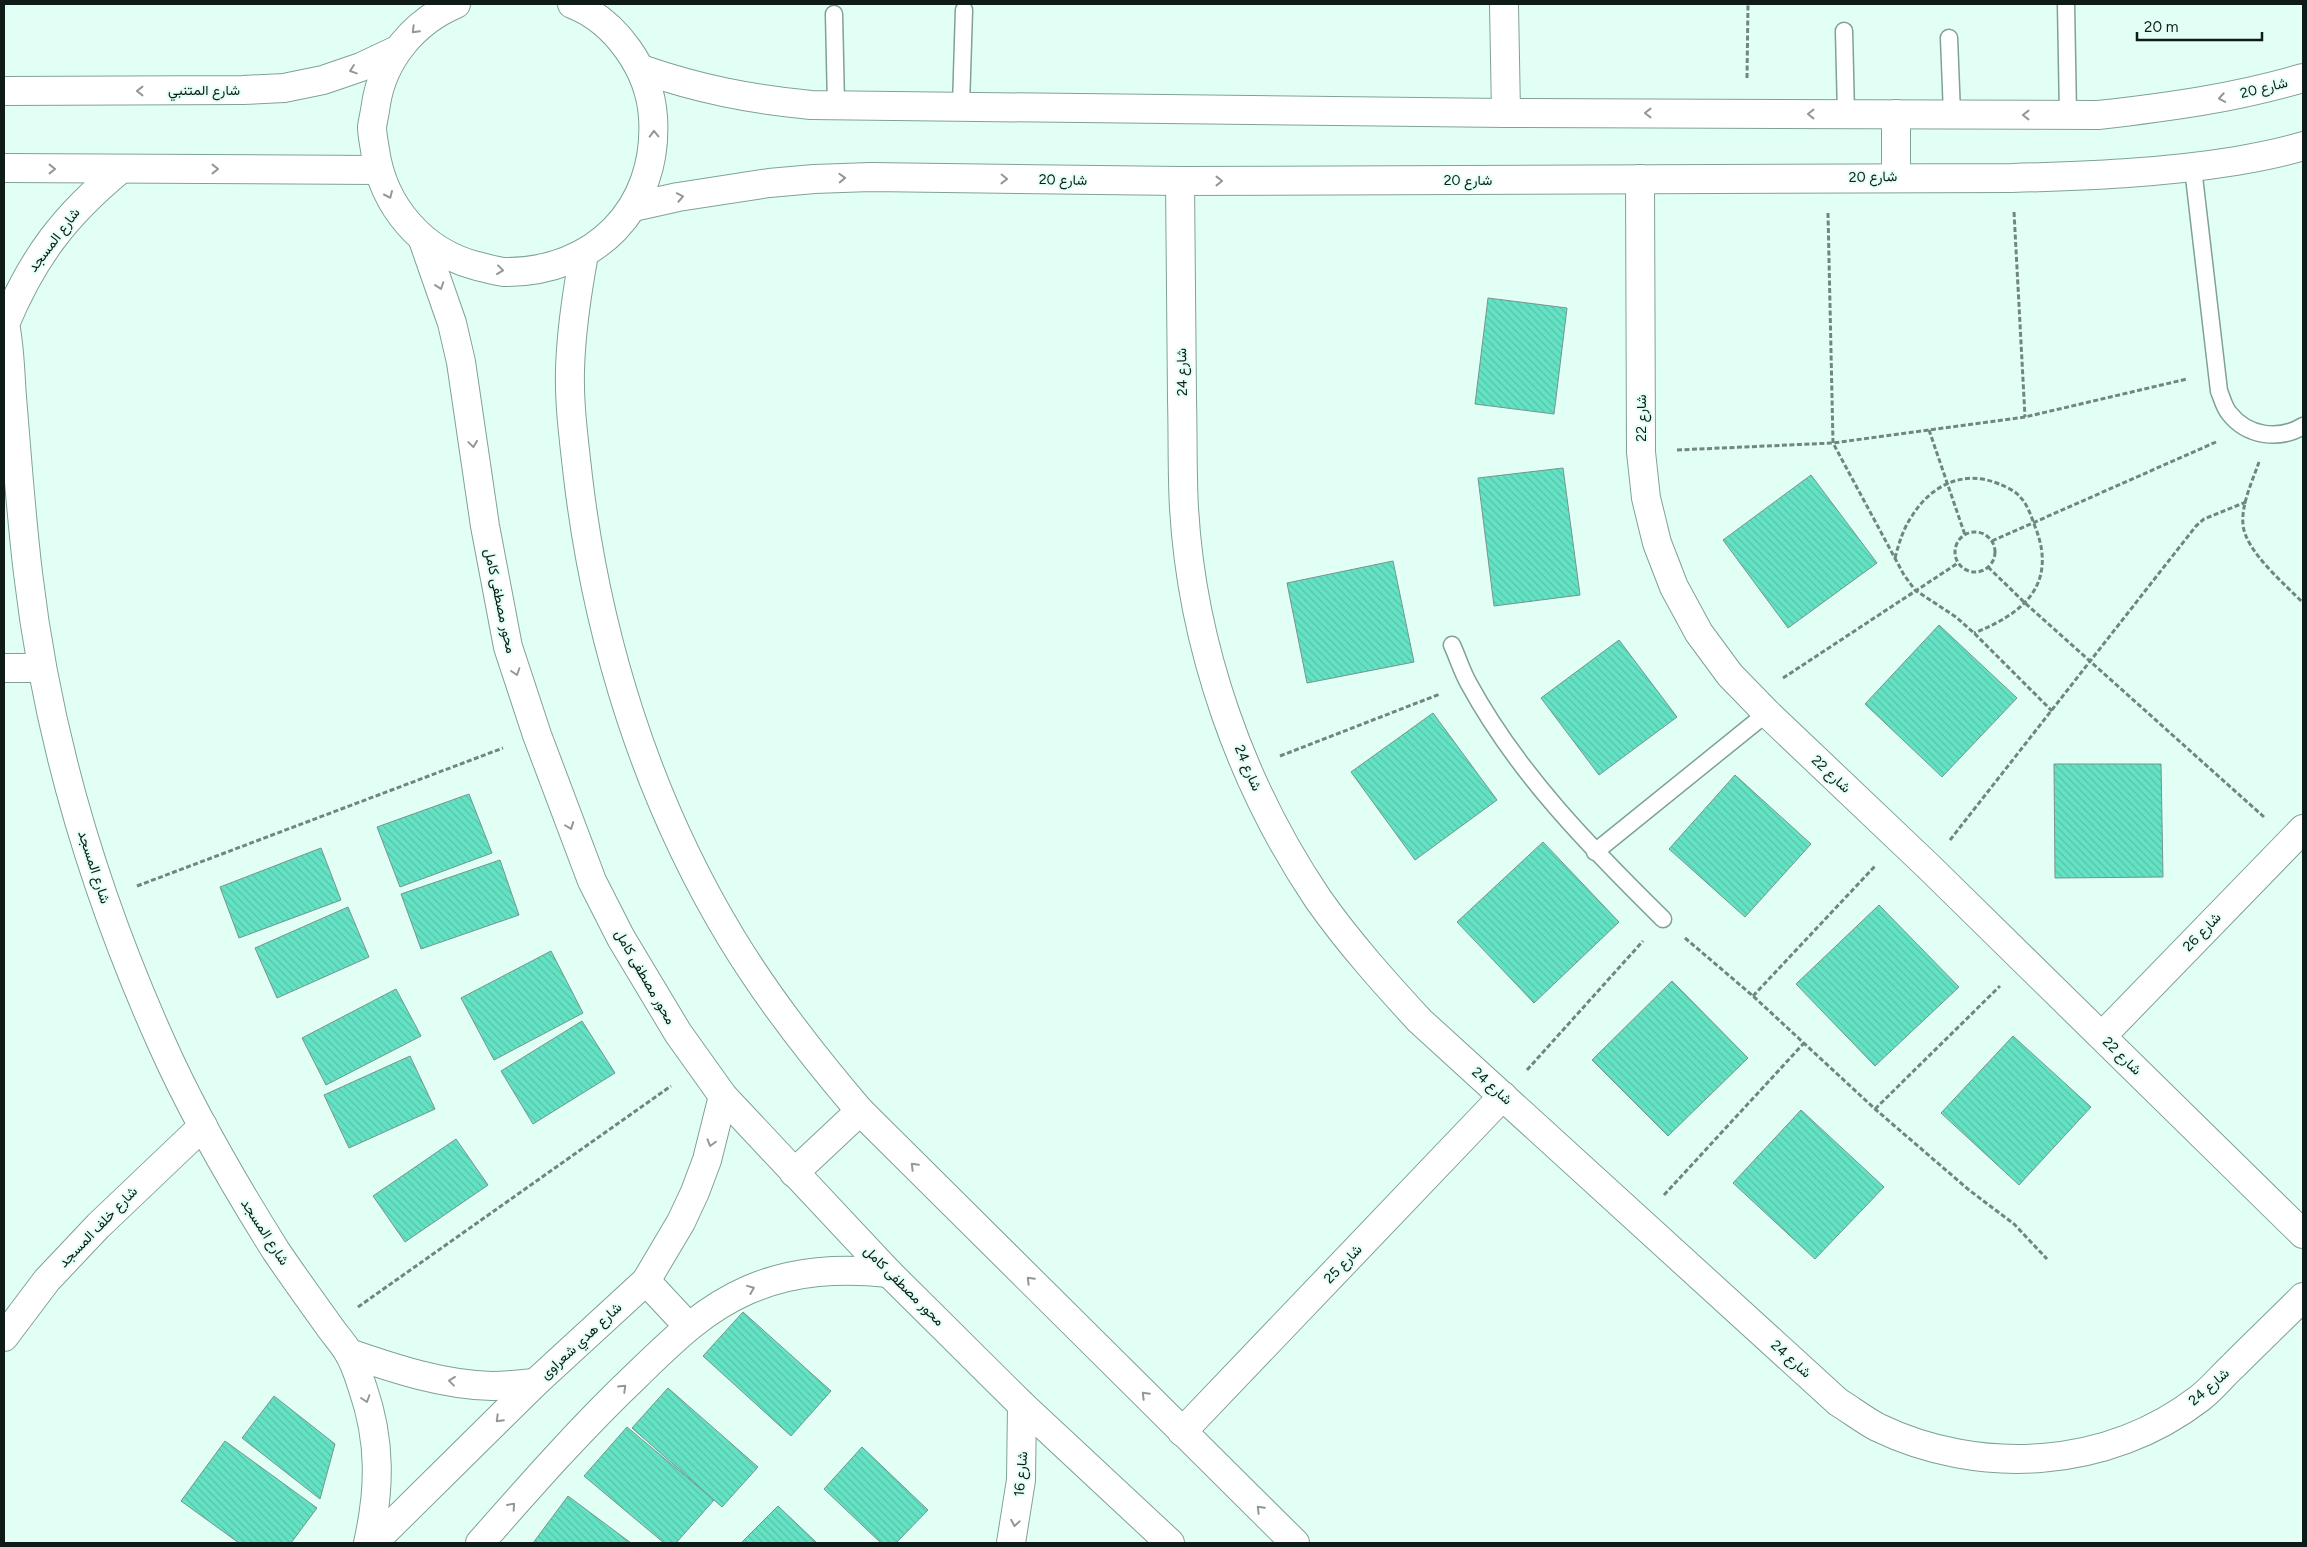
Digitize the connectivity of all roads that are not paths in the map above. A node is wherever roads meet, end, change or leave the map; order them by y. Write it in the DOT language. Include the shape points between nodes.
graph roads {
  1 [pos="572,4"];
  2 [pos="1504,4"];
  3 [pos="2066,4"];
  4 [pos="446,6"];
  5 [pos="964,10"];
  6 [pos="602,14"];
  7 [pos="834,14"];
  8 [pos="1844,31"];
  9 [pos="1950,38"];
  10 [pos="397,50"];
  11 [pos="641,69"];
  12 [pos="2303,78"];
  13 [pos="4,91"];
  14 [pos="836,105"];
  15 [pos="961,106"];
  16 [pos="1506,113"];
  17 [pos="1846,114"];
  18 [pos="1896,114"];
  19 [pos="1952,114"];
  20 [pos="2068,115"];
  21 [pos="2303,146"];
  22 [pos="4,168"];
  23 [pos="2193,168"];
  24 [pos="121,169"];
  25 [pos="378,170"];
  26 [pos="1896,177"];
  27 [pos="1640,179"];
  28 [pos="1180,182"];
  29 [pos="633,207"];
  30 [pos="423,240"];
  31 [pos="584,254"];
  32 [pos="4,321"];
  33 [pos="2303,426"];
  34 [pos="1452,645"];
  35 [pos="4,668"];
  36 [pos="42,668"];
  37 [pos="1760,706"];
  38 [pos="2297,835"];
  39 [pos="1595,852"];
  40 [pos="1663,919"];
  41 [pos="2102,1036"];
  42 [pos="723,1096"];
  43 [pos="1504,1096"];
  44 [pos="860,1111"];
  45 [pos="203,1126"];
  46 [pos="794,1173"];
  47 [pos="2303,1234"];
  48 [pos="889,1273"];
  49 [pos="646,1281"];
  50 [pos="2303,1297"];
  51 [pos="688,1326"];
  52 [pos="4,1337"];
  53 [pos="349,1353"];
  54 [pos="535,1383"];
  55 [pos="1022,1405"];
  56 [pos="1182,1432"];
  57 [pos="368,1543"];
  58 [pos="373,1543"];
  59 [pos="480,1543"];
  60 [pos="1011,1543"];
  61 [pos="1170,1543"];
  62 [pos="1295,1543"];
  1 -- 6 [label="street"];
  2 -- 16 [label="street"];
  3 -- 20 [label="lane"];
  4 -- 10 [label="street, one-way" via="417,28"];
  5 -- 15 [label="lane"];
  6 -- 11 [label="street"];
  7 -- 14 [label="lane"];
  8 -- 17 [label="lane"];
  9 -- 19 [label="lane"];
  10 -- 13 [label="street, شارع المتنبي, one-way" via="323,80 284,88"];
  10 -- 25 [label="street" via="378,88 372,129"];
  11 -- 14 [label="street, شارع 20" via="727,94 769,101"];
  29 -- 11 [label="street, one-way" via="648,175 655,140 652,103"];
  12 -- 20 [label="street, شارع 20, one-way" via="2251,93 2175,106 2098,115"];
  14 -- 15 [label="street, شارع 20"];
  15 -- 16 [label="street, شارع 20"];
  17 -- 16 [label="street, شارع 20, one-way"];
  17 -- 18 [label="street, شارع 20"];
  18 -- 19 [label="street, شارع 20"];
  18 -- 26 [label="street"];
  20 -- 19 [label="street, شارع 20, one-way"];
  21 -- 23 [label="street, شارع 20" via="2286,152"];
  22 -- 24 [label="street, one-way"];
  23 -- 26 [label="street, شارع 20" via="2111,175"];
  23 -- 33 [label="lane" via="2219,391 2228,412 2246,428 2268,436 2291,434"];
  24 -- 25 [label="street, one-way"];
  24 -- 32 [label="street, شارع المسجد" via="90,194 64,222 40,254"];
  25 -- 30 [label="street, one-way" via="395,208"];
  26 -- 27 [label="street, شارع 20"];
  28 -- 27 [label="street, شارع 20, one-way"];
  27 -- 37 [label="street, شارع 22" via="1641,452 1646,498 1657,543 1674,587 1699,633 1730,675"];
  29 -- 28 [label="street, شارع 20, one-way" via="723,190 814,179"];
  28 -- 43 [label="street, شارع 24" via="1184,509 1195,598 1216,685 1247,769 1280,836 1318,899 1366,962 1420,1020"];
  29 -- 31 [label="street" via="612,233"];
  30 -- 31 [label="street, one-way" via="460,262 502,272 544,269"];
  30 -- 42 [label="street, محور مصطفى كامل, one-way" via="461,362 485,526 508,647 537,736 592,881 652,992"];
  31 -- 44 [label="street" via="572,331 571,410 586,539 604,626 628,712 660,796 731,938 810,1052"];
  32 -- 36 [label="street, شارع المسجد" via="28,574"];
  34 -- 39 [label="lane" via="1468,683 1507,742"];
  35 -- 36 [label="street"];
  36 -- 45 [label="street, شارع المسجد" via="56,735 103,899 131,974"];
  37 -- 39 [label="lane"];
  37 -- 41 [label="street, شارع 22"];
  38 -- 41 [label="street, شارع 26"];
  39 -- 40 [label="lane"];
  41 -- 47 [label="street, شارع 22"];
  42 -- 46 [label="street, محور مصطفى كامل"];
  42 -- 49 [label="street, شارع هدي شعراوى, one-way" via="695,1192"];
  43 -- 50 [label="street, شارع 24" via="1838,1402 1876,1426 1916,1443 1959,1455 2003,1460 2056,1458 2107,1446 2156,1426 2200,1398"];
  43 -- 56 [label="street, شارع 25"];
  44 -- 46 [label="street"];
  56 -- 44 [label="street, one-way"];
  45 -- 52 [label="street, شارع خلف المسجد" via="91,1232 47,1280"];
  45 -- 53 [label="street, شارع المسجد" via="282,1260"];
  46 -- 48 [label="street, محور مصطفى كامل"];
  51 -- 48 [label="street, one-way" via="717,1305 749,1289 783,1278 818,1271"];
  48 -- 55 [label="street, محور مصطفى كامل"];
  49 -- 51 [label="street"];
  49 -- 54 [label="street, شارع هدي شعراوى"];
  59 -- 51 [label="street, one-way" via="545,1469"];
  54 -- 53 [label="street, one-way" via="491,1386 443,1380 395,1369"];
  53 -- 57 [label="street, شارع المسجد, one-way" via="372,1415 377,1448 375,1513"];
  54 -- 58 [label="street, شارع هدي شعراوى, one-way"];
  55 -- 60 [label="street, شارع 16, one-way" via="1021,1480"];
  55 -- 61 [label="street, محور مصطفى كامل"];
  62 -- 56 [label="street, one-way"];
}
